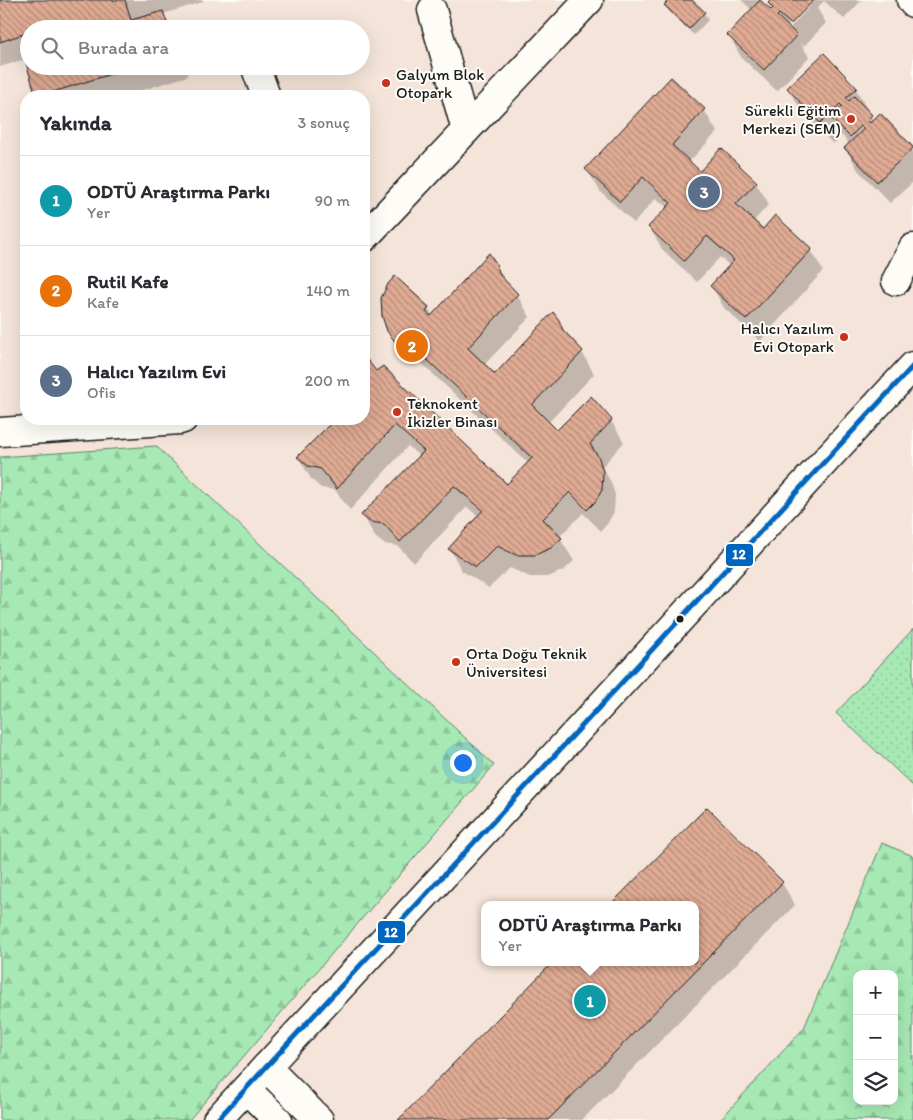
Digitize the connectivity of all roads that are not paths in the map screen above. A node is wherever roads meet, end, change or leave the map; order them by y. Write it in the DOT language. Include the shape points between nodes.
graph roads {
  1 [pos="589,0"];
  2 [pos="432,10"];
  3 [pos="259,75"];
  4 [pos="264,90"];
  5 [pos="466,130"];
  6 [pos="370,230"];
  7 [pos="913,248"];
  8 [pos="896,281"];
  9 [pos="913,366"];
  10 [pos="106,425"];
  11 [pos="0,432"];
  12 [pos="266,1067"];
  13 [pos="246,1089"];
  14 [pos="217,1120"];
  15 [pos="278,1120"];
  16 [pos="319,1120"];
  1 -- 5 [label="street"];
  2 -- 5 [label="street"];
  3 -- 4 [label="street"];
  5 -- 6 [label="street"];
  7 -- 8 [label="street"];
  9 -- 12 [label="street"];
  10 -- 11 [label="street"];
  12 -- 13 [label="street"];
  12 -- 16 [label="street"];
  13 -- 14 [label="street"];
  13 -- 15 [label="street"];
}
